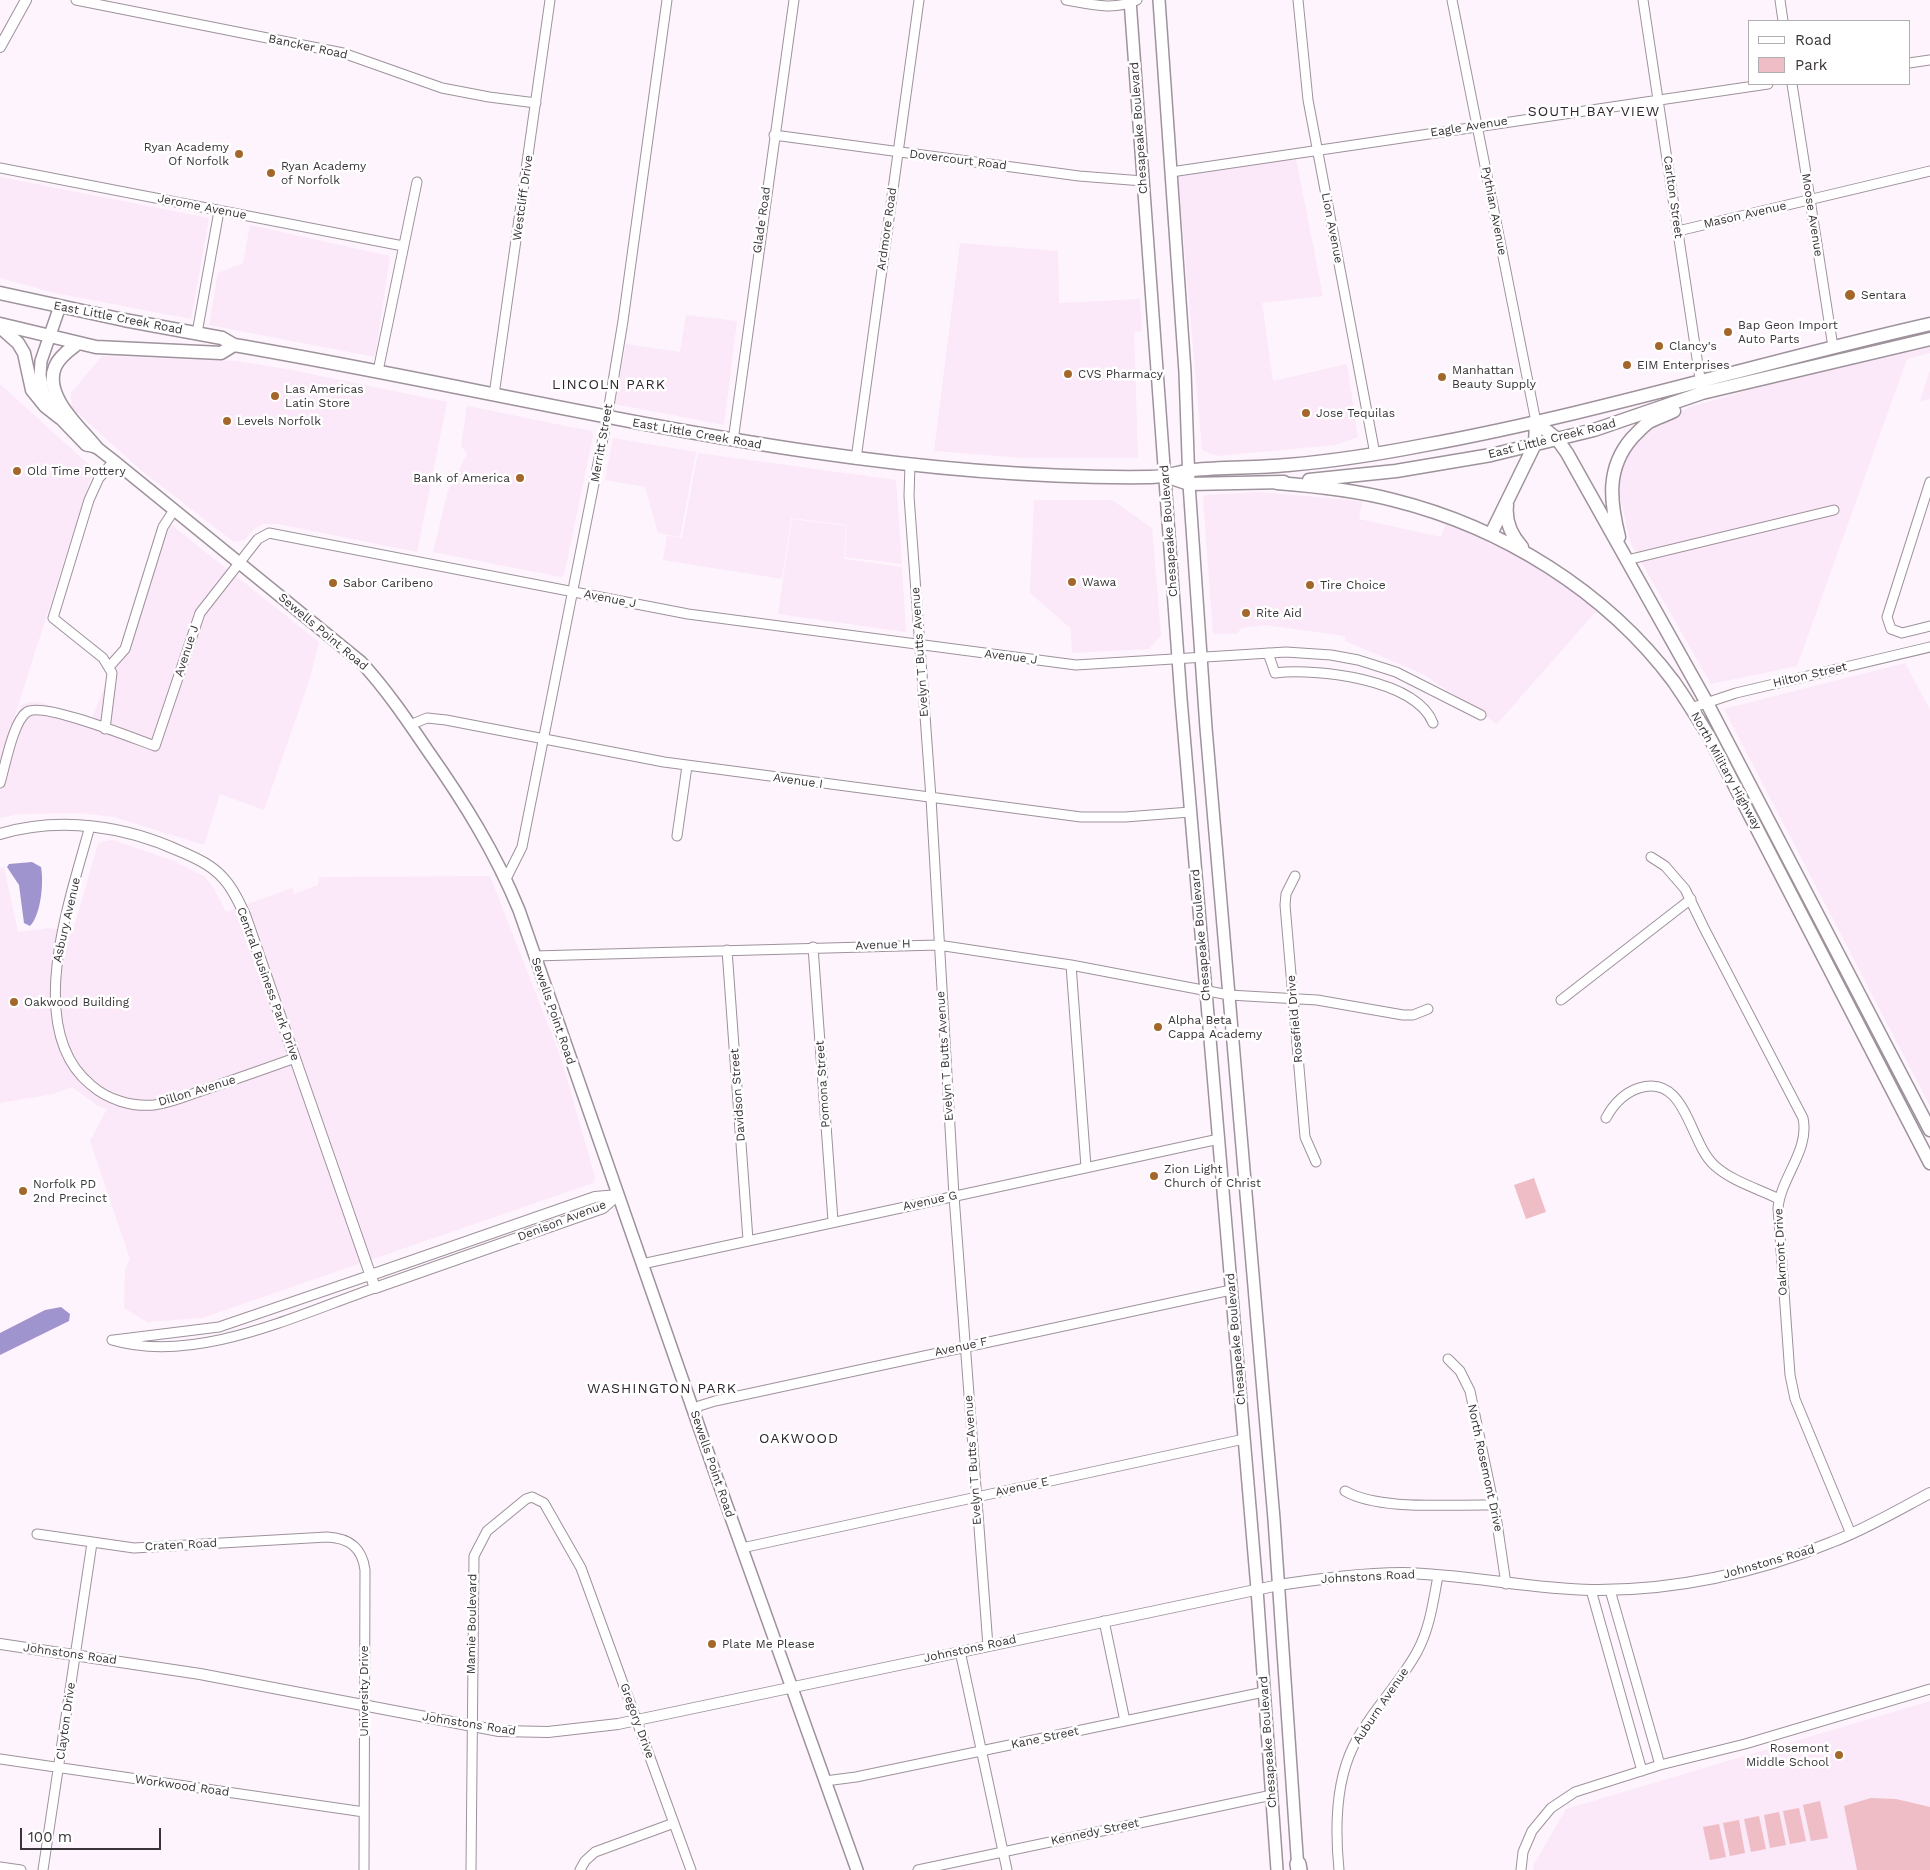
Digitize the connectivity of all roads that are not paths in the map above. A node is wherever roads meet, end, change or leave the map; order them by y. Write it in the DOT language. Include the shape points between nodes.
graph roads {
  1 [pos="26,0"];
  2 [pos="76,0"];
  3 [pos="550,0"];
  4 [pos="667,0"];
  5 [pos="794,0"];
  6 [pos="919,0"];
  7 [pos="1066,0"];
  8 [pos="1158,0"];
  9 [pos="1298,0"];
  10 [pos="1452,0"];
  11 [pos="1643,0"];
  12 [pos="1780,0"];
  13 [pos="1132,1"];
  14 [pos="1783,20"];
  15 [pos="0,47"];
  16 [pos="1930,60"];
  17 [pos="1910,63"];
  18 [pos="1761,85"];
  19 [pos="1792,85"];
  20 [pos="1658,99"];
  21 [pos="536,103"];
  22 [pos="1478,126"];
  23 [pos="774,135"];
  24 [pos="1317,150"];
  25 [pos="898,152"];
  26 [pos="0,168"];
  27 [pos="1930,171"];
  28 [pos="1171,172"];
  29 [pos="1143,181"];
  30 [pos="417,182"];
  31 [pos="1810,199"];
  32 [pos="219,210"];
  33 [pos="1678,231"];
  34 [pos="403,246"];
  35 [pos="0,293"];
  36 [pos="60,306"];
  37 [pos="1930,324"];
  38 [pos="0,326"];
  39 [pos="197,333"];
  40 [pos="49,337"];
  41 [pos="1930,339"];
  42 [pos="77,344"];
  43 [pos="234,345"];
  44 [pos="1833,347"];
  45 [pos="378,371"];
  46 [pos="1700,380"];
  47 [pos="1702,393"];
  48 [pos="494,395"];
  49 [pos="60,417"];
  50 [pos="607,418"];
  51 [pos="1536,422"];
  52 [pos="1557,439"];
  53 [pos="732,441"];
  54 [pos="1535,444"];
  55 [pos="96,447"];
  56 [pos="1375,454"];
  57 [pos="856,458"];
  58 [pos="114,462"];
  59 [pos="910,465"];
  60 [pos="1188,470"];
  61 [pos="1165,476"];
  62 [pos="1930,482"];
  63 [pos="1277,483"];
  64 [pos="1189,484"];
  65 [pos="1508,500"];
  66 [pos="174,510"];
  67 [pos="1834,510"];
  68 [pos="1491,534"];
  69 [pos="1536,559"];
  70 [pos="1627,560"];
  71 [pos="239,562"];
  72 [pos="573,591"];
  73 [pos="1930,626"];
  74 [pos="921,645"];
  75 [pos="1930,646"];
  76 [pos="1268,653"];
  77 [pos="1201,657"];
  78 [pos="1178,659"];
  79 [pos="109,667"];
  80 [pos="1707,703"];
  81 [pos="1691,708"];
  82 [pos="1481,715"];
  83 [pos="1433,723"];
  84 [pos="410,724"];
  85 [pos="105,729"];
  86 [pos="543,739"];
  87 [pos="687,766"];
  88 [pos="0,783"];
  89 [pos="931,798"];
  90 [pos="1190,812"];
  91 [pos="90,826"];
  92 [pos="0,834"];
  93 [pos="676,836"];
  94 [pos="1651,857"];
  95 [pos="1295,876"];
  96 [pos="506,879"];
  97 [pos="1691,899"];
  98 [pos="938,945"];
  99 [pos="813,947"];
  100 [pos="727,950"];
  101 [pos="534,956"];
  102 [pos="1071,965"];
  103 [pos="1205,990"];
  104 [pos="1228,995"];
  105 [pos="1293,997"];
  106 [pos="1561,1000"];
  107 [pos="1428,1009"];
  108 [pos="295,1058"];
  109 [pos="76,1071"];
  110 [pos="1606,1118"];
  111 [pos="1930,1130"];
  112 [pos="1218,1139"];
  113 [pos="1316,1162"];
  114 [pos="1930,1163"];
  115 [pos="1086,1167"];
  116 [pos="618,1195"];
  117 [pos="954,1196"];
  118 [pos="1779,1199"];
  119 [pos="833,1221"];
  120 [pos="748,1240"];
  121 [pos="642,1264"];
  122 [pos="371,1275"];
  123 [pos="376,1288"];
  124 [pos="1231,1290"];
  125 [pos="965,1346"];
  126 [pos="1448,1359"];
  127 [pos="694,1413"];
  128 [pos="1244,1439"];
  129 [pos="1345,1491"];
  130 [pos="1930,1493"];
  131 [pos="976,1496"];
  132 [pos="1493,1505"];
  133 [pos="37,1534"];
  134 [pos="1850,1534"];
  135 [pos="327,1538"];
  136 [pos="92,1543"];
  137 [pos="742,1548"];
  138 [pos="583,1573"];
  139 [pos="1438,1576"];
  140 [pos="1279,1584"];
  141 [pos="1506,1584"];
  142 [pos="1257,1589"];
  143 [pos="1591,1590"];
  144 [pos="1610,1590"];
  145 [pos="1104,1621"];
  146 [pos="0,1644"];
  147 [pos="988,1646"];
  148 [pos="960,1651"];
  149 [pos="76,1655"];
  150 [pos="790,1686"];
  151 [pos="1930,1690"];
  152 [pos="1264,1692"];
  153 [pos="365,1705"];
  154 [pos="637,1719"];
  155 [pos="1125,1721"];
  156 [pos="471,1727"];
  157 [pos="981,1751"];
  158 [pos="0,1759"];
  159 [pos="1660,1765"];
  160 [pos="59,1768"];
  161 [pos="1642,1771"];
  162 [pos="825,1781"];
  163 [pos="1272,1795"];
  164 [pos="364,1812"];
  165 [pos="674,1823"];
  166 [pos="1003,1852"];
  167 [pos="0,1867"];
  168 [pos="1298,1868"];
  169 [pos="21,1870"];
  170 [pos="43,1870"];
  171 [pos="364,1870"];
  172 [pos="471,1870"];
  173 [pos="580,1870"];
  174 [pos="691,1870"];
  175 [pos="857,1870"];
  176 [pos="918,1870"];
  177 [pos="1006,1870"];
  178 [pos="1277,1870"];
  179 [pos="1339,1870"];
  180 [pos="1521,1870"];
  1 -- 15 [label="street"];
  2 -- 21 [label="street, Bancker Road" via="343,53 442,88"];
  3 -- 21 [label="street, Westcliff Drive"];
  4 -- 50 [label="street, Merritt Street"];
  5 -- 23 [label="street, Glade Road"];
  6 -- 25 [label="street, Ardmore Road"];
  7 -- 13 [label="street" via="1110,7"];
  8 -- 28 [label="main road, Chesapeake Boulevard"];
  9 -- 24 [label="street, Lion Avenue" via="1308,100"];
  10 -- 22 [label="street, Pythian Avenue"];
  11 -- 20 [label="street, Carlton Street"];
  12 -- 14 [label="street"];
  13 -- 29 [label="main road, Chesapeake Boulevard"];
  16 -- 17 [label="street"];
  18 -- 20 [label="street, Eagle Avenue"];
  19 -- 31 [label="street, Moose Avenue"];
  20 -- 22 [label="street, Eagle Avenue"];
  20 -- 33 [label="street, Carlton Street"];
  21 -- 48 [label="street, Westcliff Drive"];
  22 -- 24 [label="street, Eagle Avenue"];
  22 -- 51 [label="street, Pythian Avenue"];
  23 -- 25 [label="street, Dovercourt Road"];
  23 -- 53 [label="street, Glade Road"];
  24 -- 28 [label="street, Eagle Avenue"];
  24 -- 56 [label="street, Lion Avenue"];
  25 -- 29 [label="street, Dovercourt Road"];
  25 -- 57 [label="street, Ardmore Road"];
  26 -- 32 [label="street, Jerome Avenue"];
  27 -- 31 [label="street, Mason Avenue"];
  28 -- 60 [label="main road, Chesapeake Boulevard" via="1185,372"];
  29 -- 61 [label="main road, Chesapeake Boulevard"];
  30 -- 34 [label="street"];
  31 -- 33 [label="street, Mason Avenue"];
  31 -- 44 [label="street, Moose Avenue"];
  32 -- 34 [label="street, Jerome Avenue"];
  32 -- 39 [label="street"];
  33 -- 46 [label="street, Carlton Street"];
  34 -- 45 [label="street"];
  35 -- 36 [label="main road, East Little Creek Road"];
  36 -- 39 [label="main road, East Little Creek Road"];
  36 -- 40 [label="main road, Sewells Point Road"];
  37 -- 44 [label="main road, East Little Creek Road"];
  38 -- 40 [label="main road, East Little Creek Road"];
  38 -- 49 [label="main road" via="24,353 32,390"];
  39 -- 43 [label="main road, East Little Creek Road" via="222,338"];
  40 -- 42 [label="main road, East Little Creek Road"];
  40 -- 49 [label="main road, Sewells Point Road" via="40,376 44,395"];
  41 -- 47 [label="main road, East Little Creek Road"];
  42 -- 43 [label="main road, East Little Creek Road" via="119,350 221,353"];
  42 -- 55 [label="main road" via="56,364 54,391"];
  43 -- 45 [label="main road, East Little Creek Road"];
  44 -- 46 [label="main road, East Little Creek Road"];
  45 -- 48 [label="main road, East Little Creek Road"];
  46 -- 47 [label="street, Carlton Street"];
  46 -- 51 [label="main road, East Little Creek Road"];
  47 -- 52 [label="main road, East Little Creek Road" via="1630,419"];
  47 -- 70 [label="main road" via="1686,405 1649,422 1629,442 1616,464 1611,500"];
  48 -- 50 [label="main road, East Little Creek Road"];
  49 -- 55 [label="main road, Sewells Point Road" via="86,445"];
  50 -- 53 [label="main road, East Little Creek Road"];
  50 -- 72 [label="street, Merritt Street"];
  51 -- 52 [label="main road, North Military Highway"];
  51 -- 54 [label="main road"];
  51 -- 56 [label="main road, East Little Creek Road"];
  52 -- 54 [label="main road, East Little Creek Road"];
  52 -- 70 [label="main road, North Military Highway" via="1581,475"];
  53 -- 57 [label="main road, East Little Creek Road"];
  54 -- 63 [label="main road, East Little Creek Road" via="1405,470"];
  54 -- 65 [label="main road"];
  55 -- 58 [label="main road, Sewells Point Road"];
  56 -- 60 [label="main road, East Little Creek Road" via="1284,466"];
  57 -- 59 [label="main road, East Little Creek Road"];
  58 -- 66 [label="main road, Sewells Point Road"];
  58 -- 79 [label="street" via="99,478 89,500 53,618 103,658"];
  59 -- 61 [label="main road, East Little Creek Road" via="1037,476"];
  59 -- 74 [label="street, Evelyn T Butts Avenue" via="909,496"];
  60 -- 61 [label="main road, East Little Creek Road"];
  60 -- 64 [label="main road, Chesapeake Boulevard"];
  61 -- 64 [label="main road, East Little Creek Road"];
  61 -- 78 [label="main road, Chesapeake Boulevard"];
  62 -- 73 [label="street" via="1887,617 1891,629 1902,634"];
  63 -- 64 [label="main road, East Little Creek Road"];
  63 -- 68 [label="main road, North Military Highway" via="1361,492 1459,520"];
  64 -- 77 [label="main road, Chesapeake Boulevard"];
  65 -- 68 [label="main road"];
  65 -- 69 [label="main road" via="1511,532"];
  66 -- 71 [label="main road, Sewells Point Road"];
  66 -- 79 [label="street" via="163,527 125,650"];
  67 -- 70 [label="street"];
  68 -- 69 [label="main road, North Military Highway"];
  69 -- 81 [label="main road, North Military Highway" via="1574,585 1626,630 1655,660"];
  70 -- 80 [label="main road, North Military Highway"];
  71 -- 72 [label="street, Avenue J" via="258,538 277,533"];
  71 -- 84 [label="main road, Sewells Point Road" via="361,662"];
  71 -- 85 [label="street, Avenue J" via="196,621 155,746"];
  72 -- 74 [label="street, Avenue J" via="688,614"];
  72 -- 86 [label="street, Merritt Street"];
  74 -- 78 [label="street, Avenue J" via="1076,666"];
  74 -- 89 [label="street, Evelyn T Butts Avenue"];
  75 -- 80 [label="street, Hilton Street"];
  76 -- 77 [label="street, Avenue J"];
  76 -- 82 [label="street, Avenue J" via="1331,655 1374,664 1417,681"];
  76 -- 83 [label="street" via="1275,673 1309,671 1367,681 1415,699 1429,713"];
  77 -- 78 [label="street, Avenue J"];
  77 -- 104 [label="main road, Chesapeake Boulevard"];
  78 -- 90 [label="main road, Chesapeake Boulevard"];
  79 -- 85 [label="street" via="112,673"];
  80 -- 81 [label="street, Hilton Street"];
  80 -- 111 [label="main road, North Military Highway"];
  81 -- 114 [label="main road, North Military Highway" via="1720,757"];
  84 -- 86 [label="street, Avenue I" via="427,718 437,719"];
  84 -- 96 [label="main road, Sewells Point Road" via="466,805"];
  85 -- 88 [label="street" via="48,710 32,709 16,728"];
  86 -- 87 [label="street, Avenue I"];
  86 -- 96 [label="street, Merritt Street" via="522,847"];
  87 -- 89 [label="street, Avenue I"];
  87 -- 93 [label="street"];
  89 -- 90 [label="street, Avenue I" via="1081,817"];
  89 -- 98 [label="street, Evelyn T Butts Avenue"];
  90 -- 103 [label="main road, Chesapeake Boulevard"];
  91 -- 92 [label="street, Central Business Park Drive" via="55,826"];
  91 -- 108 [label="street, Central Business Park Drive" via="130,833 165,844 204,862 224,878 245,915"];
  91 -- 109 [label="street, Asbury Avenue" via="56,965 60,1031"];
  94 -- 97 [label="street, Oakmont Drive" via="1677,877"];
  95 -- 105 [label="street, Rosefield Drive" via="1285,905"];
  96 -- 101 [label="main road, Sewells Point Road"];
  97 -- 106 [label="street"];
  97 -- 118 [label="street, Oakmont Drive" via="1803,1118 1805,1135"];
  98 -- 99 [label="street, Avenue H"];
  98 -- 102 [label="street, Avenue H"];
  98 -- 117 [label="street, Evelyn T Butts Avenue"];
  99 -- 100 [label="street, Avenue H"];
  99 -- 119 [label="street, Pomona Street"];
  100 -- 101 [label="street, Avenue H"];
  100 -- 120 [label="street, Davidson Street"];
  101 -- 116 [label="main road, Sewells Point Road"];
  102 -- 103 [label="street, Avenue H"];
  102 -- 115 [label="street"];
  103 -- 104 [label="street, Avenue H"];
  103 -- 112 [label="main road, Chesapeake Boulevard"];
  104 -- 105 [label="street, Avenue H"];
  104 -- 140 [label="main road, Chesapeake Boulevard"];
  105 -- 107 [label="street, Avenue H" via="1403,1015"];
  105 -- 113 [label="street, Rosefield Drive" via="1305,1137"];
  108 -- 109 [label="street, Dillon Avenue" via="152,1105 108,1097"];
  108 -- 122 [label="street, Central Business Park Drive"];
  110 -- 118 [label="street" via="1626,1094 1646,1086 1662,1087 1676,1097 1714,1166"];
  112 -- 115 [label="street, Avenue G"];
  112 -- 124 [label="main road, Chesapeake Boulevard"];
  115 -- 117 [label="street, Avenue G"];
  116 -- 121 [label="main road, Sewells Point Road"];
  116 -- 122 [label="street, Denison Avenue" via="595,1197"];
  116 -- 123 [label="street, Denison Avenue" via="603,1208"];
  117 -- 119 [label="street, Avenue G"];
  117 -- 125 [label="street, Evelyn T Butts Avenue"];
  118 -- 134 [label="street, Oakmont Drive" via="1790,1375 1798,1405"];
  119 -- 120 [label="street, Avenue G"];
  120 -- 121 [label="street, Avenue G"];
  121 -- 127 [label="main road, Sewells Point Road"];
  122 -- 123 [label="street, Central Business Park Drive"];
  122 -- 123 [label="street, Denison Avenue" via="219,1327 112,1340 156,1348 217,1342"];
  124 -- 125 [label="street, Avenue F"];
  124 -- 128 [label="main road, Chesapeake Boulevard"];
  125 -- 127 [label="street, Avenue F" via="715,1401 699,1406"];
  125 -- 131 [label="street, Evelyn T Butts Avenue"];
  126 -- 132 [label="street, North Rosemont Drive" via="1460,1371 1470,1392"];
  127 -- 137 [label="main road, Sewells Point Road"];
  128 -- 131 [label="street, Avenue E"];
  128 -- 142 [label="main road, Chesapeake Boulevard"];
  129 -- 132 [label="street" via="1379,1504"];
  130 -- 134 [label="street, Johnstons Road"];
  131 -- 137 [label="street, Avenue E"];
  131 -- 147 [label="street, Evelyn T Butts Avenue"];
  132 -- 141 [label="street, North Rosemont Drive"];
  133 -- 136 [label="street, Craten Road"];
  134 -- 144 [label="street, Johnstons Road" via="1802,1554 1722,1576 1648,1588"];
  135 -- 136 [label="street, Craten Road" via="158,1547"];
  135 -- 153 [label="street, University Drive" via="349,1541 364,1560"];
  136 -- 149 [label="street, Clayton Drive"];
  137 -- 150 [label="main road, Sewells Point Road"];
  138 -- 154 [label="street, Gregory Drive"];
  138 -- 156 [label="street, Mamie Boulevard" via="570,1545 538,1498 526,1499 481,1538 473,1562"];
  139 -- 140 [label="street, Johnstons Road" via="1385,1574"];
  139 -- 141 [label="street, Johnstons Road"];
  139 -- 179 [label="street, Auburn Avenue" via="1423,1640 1362,1731 1345,1766 1338,1808"];
  140 -- 142 [label="street, Johnstons Road"];
  140 -- 168 [label="main road, Chesapeake Boulevard"];
  141 -- 143 [label="street, Johnstons Road"];
  142 -- 145 [label="street, Johnstons Road"];
  142 -- 152 [label="main road, Chesapeake Boulevard"];
  143 -- 144 [label="street, Johnstons Road"];
  143 -- 161 [label="street"];
  144 -- 159 [label="street"];
  145 -- 147 [label="street, Johnstons Road"];
  145 -- 155 [label="street"];
  146 -- 149 [label="street, Johnstons Road"];
  147 -- 148 [label="street, Johnstons Road"];
  148 -- 150 [label="street, Johnstons Road"];
  148 -- 157 [label="street"];
  149 -- 153 [label="street, Johnstons Road"];
  149 -- 160 [label="street, Clayton Drive"];
  150 -- 154 [label="street, Johnstons Road"];
  150 -- 162 [label="main road, Sewells Point Road"];
  151 -- 159 [label="street" via="1745,1744"];
  152 -- 155 [label="street, Kane Street"];
  152 -- 163 [label="main road, Chesapeake Boulevard"];
  153 -- 156 [label="street, Johnstons Road"];
  153 -- 164 [label="street, University Drive"];
  154 -- 156 [label="street, Johnstons Road" via="548,1732"];
  154 -- 165 [label="street, Gregory Drive"];
  155 -- 157 [label="street, Kane Street"];
  156 -- 172 [label="street, Mamie Boulevard"];
  157 -- 162 [label="street, Kane Street"];
  157 -- 166 [label="street"];
  158 -- 160 [label="street, Workwood Road"];
  159 -- 161 [label="street"];
  160 -- 164 [label="street, Workwood Road"];
  160 -- 170 [label="street, Clayton Drive"];
  161 -- 180 [label="street" via="1574,1792 1551,1808 1540,1818 1528,1838"];
  162 -- 175 [label="main road, Sewells Point Road"];
  163 -- 166 [label="street, Kennedy Street"];
  163 -- 178 [label="main road, Chesapeake Boulevard"];
  164 -- 171 [label="street, University Drive"];
  165 -- 173 [label="street" via="595,1852 584,1861"];
  165 -- 174 [label="street, Gregory Drive"];
  166 -- 176 [label="street, Kennedy Street"];
  166 -- 177 [label="street"];
  167 -- 169 [label="street"];
}
